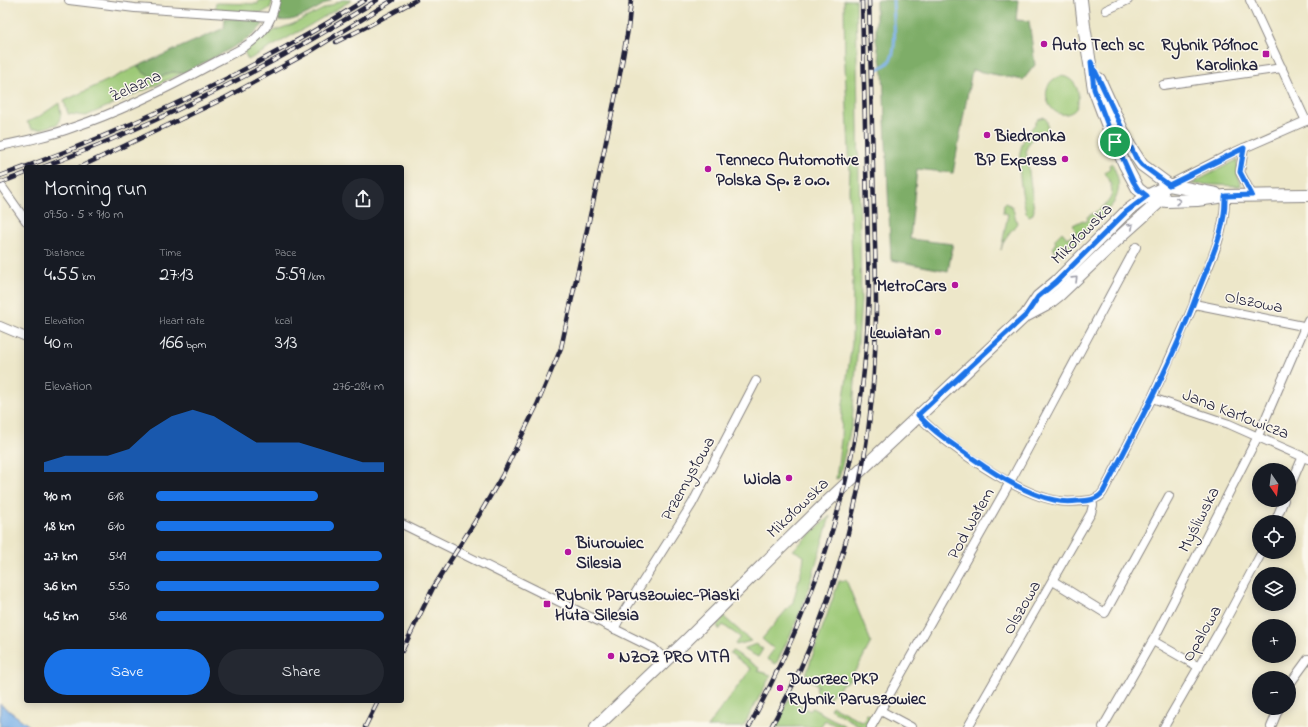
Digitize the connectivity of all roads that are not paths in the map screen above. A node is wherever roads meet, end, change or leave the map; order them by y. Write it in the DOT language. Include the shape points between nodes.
graph roads {
  1 [pos="69,0"];
  2 [pos="276,0"];
  3 [pos="1081,0"];
  4 [pos="1128,0"];
  5 [pos="1250,0"];
  6 [pos="1106,10"];
  7 [pos="270,20"];
  8 [pos="1091,62"];
  9 [pos="1282,68"];
  10 [pos="1163,86"];
  11 [pos="1307,120"];
  12 [pos="0,146"];
  13 [pos="1244,148"];
  14 [pos="0,184"];
  15 [pos="1169,185"];
  16 [pos="1252,195"];
  17 [pos="1308,195"];
  18 [pos="1147,196"];
  19 [pos="1225,196"];
  20 [pos="1160,201"];
  21 [pos="24,218"];
  22 [pos="1136,247"];
  23 [pos="1194,304"];
  24 [pos="1026,315"];
  25 [pos="1307,324"];
  26 [pos="0,326"];
  27 [pos="24,336"];
  28 [pos="756,381"];
  29 [pos="1152,398"];
  30 [pos="918,415"];
  31 [pos="1258,436"];
  32 [pos="1306,458"];
  33 [pos="1296,477"];
  34 [pos="1010,482"];
  35 [pos="1169,496"];
  36 [pos="1092,500"];
  37 [pos="404,525"];
  38 [pos="1258,559"];
  39 [pos="1053,581"];
  40 [pos="614,628"];
  41 [pos="1153,641"];
  42 [pos="1308,659"];
  43 [pos="666,660"];
  44 [pos="1199,667"];
  45 [pos="1296,675"];
  46 [pos="881,711"];
  47 [pos="1276,715"];
  48 [pos="596,727"];
  49 [pos="871,727"];
  50 [pos="911,727"];
  51 [pos="968,727"];
  52 [pos="1103,727"];
  53 [pos="1164,727"];
  54 [pos="1271,727"];
  1 -- 7 [label="street"];
  2 -- 7 [label="street"];
  3 -- 8 [label="main road"];
  4 -- 6 [label="street"];
  5 -- 9 [label="street"];
  7 -- 12 [label="street, Żelazna" via="259,36 250,43 192,75 122,108 74,128"];
  8 -- 15 [label="main road" via="1136,158"];
  8 -- 18 [label="main road" via="1094,89 1109,128 1133,181"];
  9 -- 10 [label="street"];
  9 -- 11 [label="street"];
  11 -- 13 [label="street, Mikołowska"];
  13 -- 15 [label="street, Mikołowska"];
  13 -- 16 [label="street" via="1240,172"];
  14 -- 21 [label="street"];
  15 -- 18 [label="main road, Mikołowska"];
  15 -- 19 [label="main road"];
  15 -- 20 [label="main road, Mikołowska"];
  16 -- 17 [label="main road"];
  16 -- 19 [label="main road"];
  18 -- 20 [label="main road"];
  18 -- 24 [label="main road, Mikołowska" via="1126,212 1038,297"];
  20 -- 19 [label="main road, one-way"];
  19 -- 23 [label="street, Olszowa" via="1219,238"];
  24 -- 20 [label="main road, Mikołowska, one-way" via="1055,298"];
  22 -- 34 [label="street, Pod Wałem"];
  23 -- 25 [label="street, Olszowa"];
  23 -- 29 [label="street, Olszowa"];
  24 -- 30 [label="main road, Mikołowska"];
  25 -- 31 [label="street, Myśliwska"];
  26 -- 27 [label="street"];
  28 -- 40 [label="street, Przemysłowa" via="692,504"];
  29 -- 31 [label="street, Jana Karłowicza"];
  29 -- 36 [label="street, Olszowa" via="1103,492"];
  30 -- 34 [label="street" via="983,467"];
  30 -- 43 [label="main road, Mikołowska"];
  31 -- 32 [label="street, Jana Karłowicza"];
  31 -- 41 [label="street, Myśliwska"];
  32 -- 33 [label="street"];
  34 -- 36 [label="street" via="1053,500"];
  34 -- 46 [label="street, Pod Wałem"];
  35 -- 39 [label="street" via="1105,613"];
  36 -- 39 [label="street, Olszowa" via="1092,513"];
  37 -- 40 [label="street"];
  38 -- 44 [label="street, Opalowa"];
  39 -- 51 [label="street, Olszowa"];
  40 -- 43 [label="street" via="653,648"];
  41 -- 44 [label="street"];
  41 -- 52 [label="street, Myśliwska"];
  42 -- 45 [label="street"];
  43 -- 48 [label="main road, Mikołowska"];
  44 -- 53 [label="street, Opalowa"];
  46 -- 49 [label="street, Pod Wałem"];
  46 -- 50 [label="street"];
  47 -- 54 [label="street"];
}
